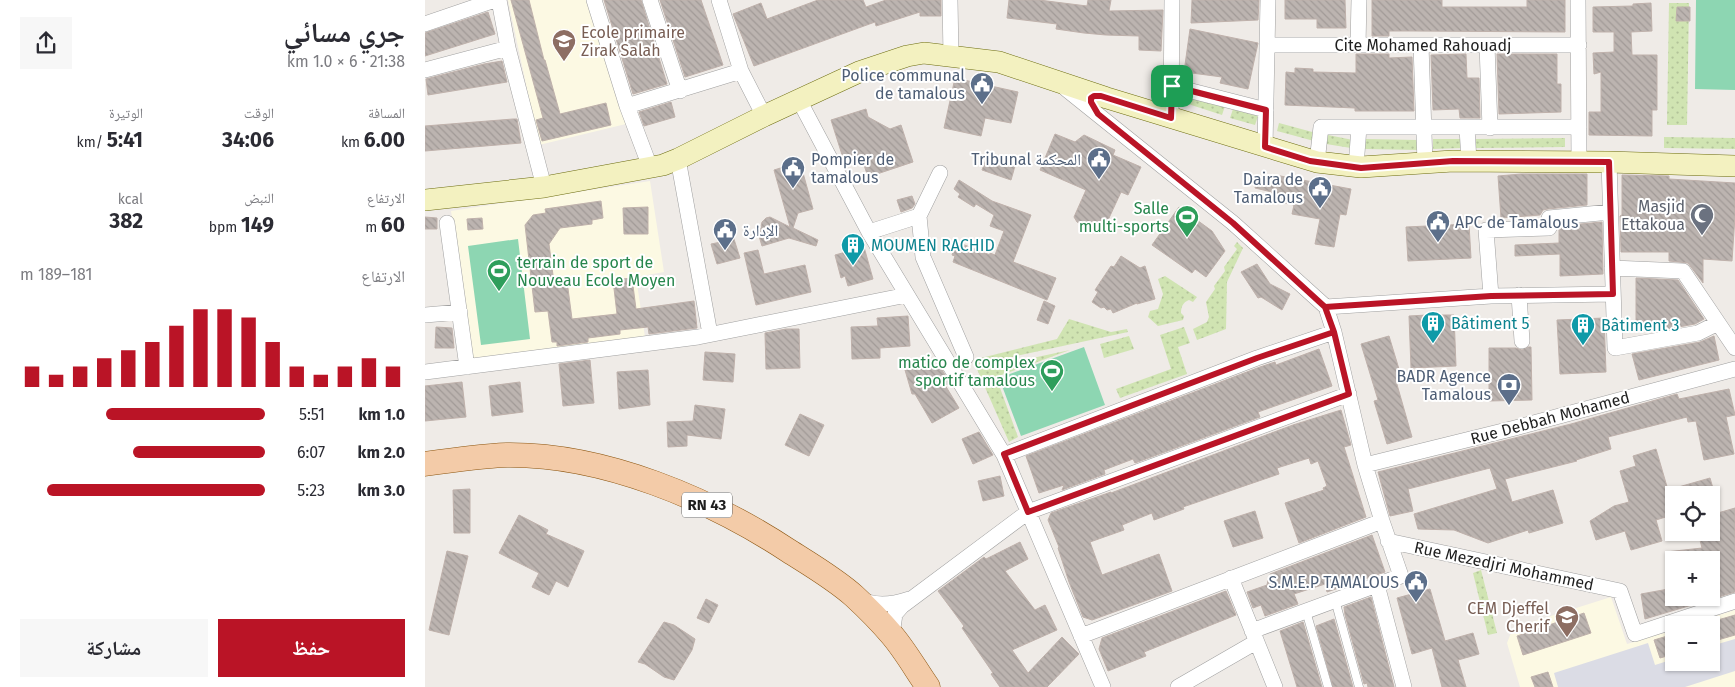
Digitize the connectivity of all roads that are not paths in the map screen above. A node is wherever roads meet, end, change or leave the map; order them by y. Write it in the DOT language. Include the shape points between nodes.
graph roads {
  1 [pos="495,0"];
  2 [pos="499,0"];
  3 [pos="594,0"];
  4 [pos="650,0"];
  5 [pos="719,0"];
  6 [pos="950,0"];
  7 [pos="1172,0"];
  8 [pos="1268,0"];
  9 [pos="1359,0"];
  10 [pos="1578,0"];
  11 [pos="425,24"];
  12 [pos="1268,46"];
  13 [pos="1358,46"];
  14 [pos="1421,46"];
  15 [pos="1487,46"];
  16 [pos="1579,46"];
  17 [pos="508,48"];
  18 [pos="951,56"];
  19 [pos="425,70"];
  20 [pos="741,71"];
  21 [pos="1172,86"];
  22 [pos="680,91"];
  23 [pos="799,100"];
  24 [pos="1100,105"];
  25 [pos="627,106"];
  26 [pos="1266,110"];
  27 [pos="764,116"];
  28 [pos="1171,118"];
  29 [pos="1359,127"];
  30 [pos="1579,127"];
  31 [pos="1424,128"];
  32 [pos="1467,128"];
  33 [pos="1490,128"];
  34 [pos="1265,147"];
  35 [pos="678,159"];
  36 [pos="1469,161"];
  37 [pos="1317,162"];
  38 [pos="1579,162"];
  39 [pos="1609,162"];
  40 [pos="1425,163"];
  41 [pos="1735,166"];
  42 [pos="650,167"];
  43 [pos="1356,167"];
  44 [pos="940,173"];
  45 [pos="544,186"];
  46 [pos="425,200"];
  47 [pos="1610,212"];
  48 [pos="919,216"];
  49 [pos="447,223"];
  50 [pos="869,232"];
  51 [pos="1613,268"];
  52 [pos="1613,294"];
  53 [pos="907,295"];
  54 [pos="1519,295"];
  55 [pos="1491,296"];
  56 [pos="1325,307"];
  57 [pos="460,312"];
  58 [pos="425,315"];
  59 [pos="1718,323"];
  60 [pos="1334,332"];
  61 [pos="710,334"];
  62 [pos="1522,341"];
  63 [pos="1735,348"];
  64 [pos="965,357"];
  65 [pos="467,368"];
  66 [pos="1735,369"];
  67 [pos="425,372"];
  68 [pos="1349,394"];
  69 [pos="1004,454"];
  70 [pos="425,464"];
  71 [pos="1365,465"];
  72 [pos="1028,512"];
  73 [pos="1382,521"];
  74 [pos="1388,541"];
  75 [pos="1231,578"];
  76 [pos="1377,585"];
  77 [pos="853,595"];
  78 [pos="913,597"];
  79 [pos="1335,600"];
  80 [pos="1735,601"];
  81 [pos="1306,611"];
  82 [pos="892,635"];
  83 [pos="1081,636"];
  84 [pos="1254,636"];
  85 [pos="928,687"];
  86 [pos="1103,687"];
  87 [pos="1178,687"];
  88 [pos="1275,687"];
  89 [pos="1329,687"];
  90 [pos="1359,687"];
  91 [pos="1404,687"];
  1 -- 11 [label="street"];
  2 -- 17 [label="street"];
  3 -- 25 [label="street"];
  4 -- 22 [label="street"];
  5 -- 20 [label="street"];
  6 -- 18 [label="street"];
  7 -- 21 [label="street"];
  8 -- 12 [label="street"];
  9 -- 13 [label="street"];
  10 -- 16 [label="street"];
  12 -- 13 [label="street, Cite Mohamed Rahouadj"];
  12 -- 26 [label="street"];
  13 -- 14 [label="street, Cite Mohamed Rahouadj"];
  14 -- 15 [label="street, Cite Mohamed Rahouadj"];
  14 -- 31 [label="street"];
  15 -- 16 [label="street, Cite Mohamed Rahouadj"];
  15 -- 33 [label="street"];
  16 -- 30 [label="street"];
  17 -- 19 [label="street"];
  17 -- 45 [label="street"];
  18 -- 23 [label="main road" via="924,53 907,56 859,72"];
  18 -- 24 [label="main road" via="999,62 1057,81"];
  20 -- 22 [label="street"];
  20 -- 27 [label="street"];
  21 -- 26 [label="street"];
  21 -- 28 [label="street"];
  22 -- 25 [label="street"];
  23 -- 27 [label="main road"];
  23 -- 50 [label="street"];
  24 -- 28 [label="main road"];
  24 -- 56 [label="street, Rue Mezedjri Mohammed"];
  25 -- 42 [label="street"];
  26 -- 34 [label="street"];
  27 -- 35 [label="main road"];
  28 -- 34 [label="main road"];
  29 -- 31 [label="street"];
  29 -- 37 [label="street" via="1321,127"];
  29 -- 43 [label="street"];
  30 -- 33 [label="street"];
  30 -- 38 [label="street"];
  31 -- 32 [label="street"];
  31 -- 40 [label="street"];
  32 -- 33 [label="street"];
  32 -- 36 [label="street"];
  34 -- 37 [label="main road"];
  35 -- 42 [label="main road"];
  35 -- 61 [label="street"];
  36 -- 38 [label="main road"];
  36 -- 40 [label="main road"];
  37 -- 43 [label="main road"];
  38 -- 39 [label="main road"];
  39 -- 41 [label="main road"];
  39 -- 47 [label="street"];
  40 -- 43 [label="main road"];
  42 -- 45 [label="main road"];
  44 -- 48 [label="street"];
  45 -- 46 [label="main road"];
  47 -- 51 [label="street"];
  47 -- 55 [label="street" via="1549,218 1549,228 1486,230"];
  48 -- 50 [label="street"];
  48 -- 64 [label="street" via="923,257"];
  49 -- 57 [label="street"];
  50 -- 53 [label="street"];
  51 -- 52 [label="street"];
  51 -- 59 [label="street" via="1683,271"];
  52 -- 54 [label="street"];
  52 -- 59 [label="street" via="1615,348 1698,333"];
  53 -- 61 [label="street"];
  53 -- 69 [label="street"];
  54 -- 55 [label="street"];
  54 -- 62 [label="street"];
  55 -- 56 [label="street"];
  56 -- 60 [label="street, Rue Mezedjri Mohammed"];
  57 -- 58 [label="street"];
  57 -- 65 [label="street"];
  59 -- 63 [label="street"];
  60 -- 68 [label="street, Rue Mezedjri Mohammed"];
  60 -- 69 [label="street"];
  61 -- 65 [label="street"];
  65 -- 67 [label="street"];
  66 -- 71 [label="street, Rue Debbah Mohamed"];
  68 -- 71 [label="street, Rue Mezedjri Mohammed"];
  68 -- 72 [label="street"];
  69 -- 72 [label="street"];
  70 -- 77 [label="main road, RN 43" via="509,455 605,467 643,478 761,532"];
  71 -- 73 [label="street, Rue Mezedjri Mohammed"];
  72 -- 78 [label="street"];
  72 -- 83 [label="street"];
  73 -- 74 [label="street, Rue Mezedjri Mohammed"];
  73 -- 75 [label="street"];
  74 -- 76 [label="street, Rue Mezedjri Mohammed" via="1401,576"];
  74 -- 80 [label="street, Rue Mezedjri Mohammed" via="1620,591 1635,634"];
  75 -- 83 [label="street"];
  75 -- 84 [label="street"];
  76 -- 79 [label="street"];
  76 -- 91 [label="street"];
  77 -- 78 [label="street" via="875,603 898,603"];
  77 -- 82 [label="main road, RN 43"];
  78 -- 82 [label="street" via="895,614"];
  79 -- 81 [label="street"];
  79 -- 90 [label="lane"];
  81 -- 84 [label="street"];
  81 -- 89 [label="lane"];
  82 -- 85 [label="main road, RN 43"];
  83 -- 86 [label="street"];
  84 -- 87 [label="street"];
  84 -- 88 [label="street"];
}
